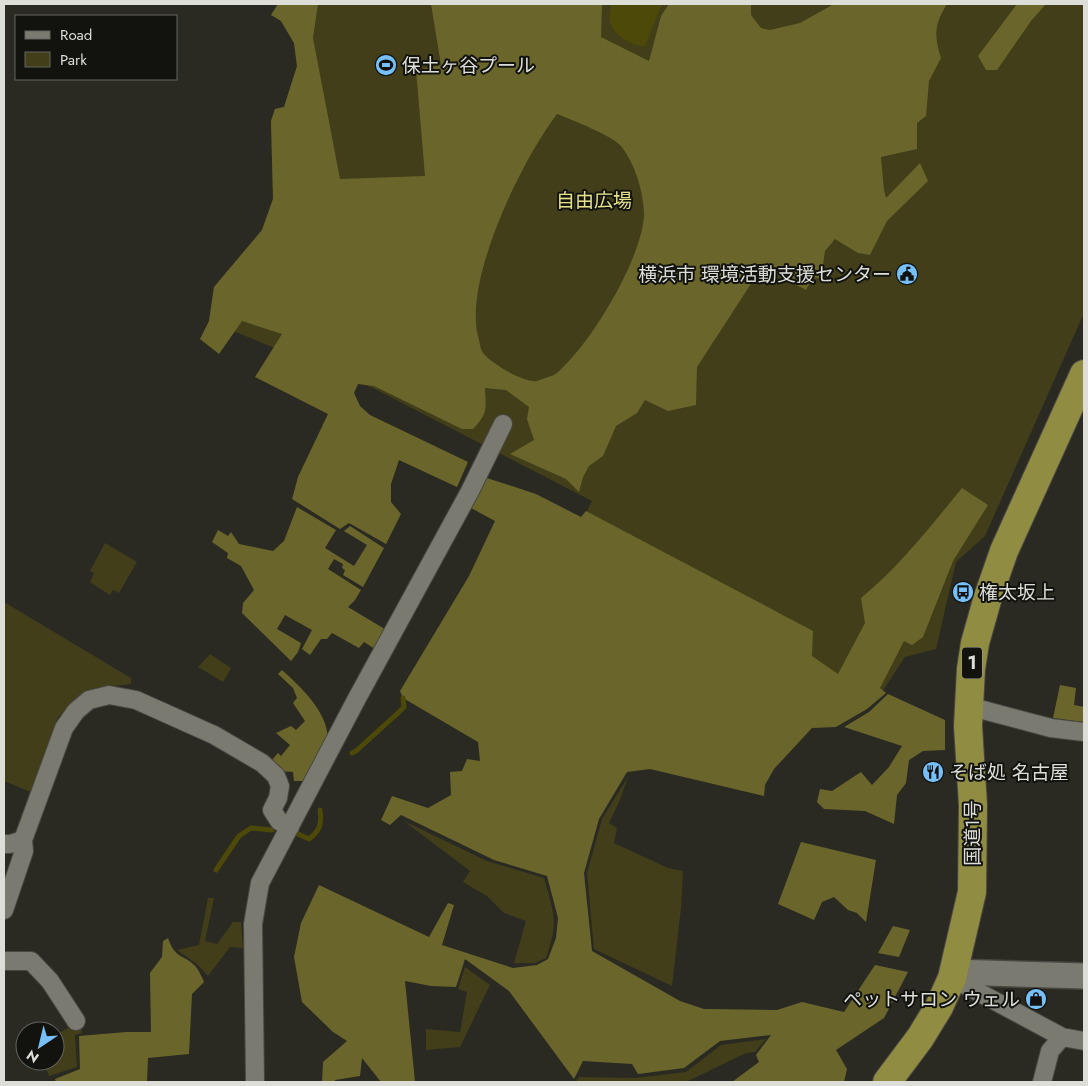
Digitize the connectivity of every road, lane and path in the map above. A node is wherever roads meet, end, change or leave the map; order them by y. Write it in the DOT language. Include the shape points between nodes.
graph roads {
  1 [pos="1084,378"];
  2 [pos="503,424"];
  3 [pos="968,706"];
  4 [pos="1084,732"];
  5 [pos="290,827"];
  6 [pos="23,840"];
  7 [pos="4,844"];
  8 [pos="4,910"];
  9 [pos="4,961"];
  10 [pos="953,975"];
  11 [pos="1084,976"];
  12 [pos="76,1021"];
  13 [pos="1062,1037"];
  14 [pos="1084,1041"];
  15 [pos="255,1082"];
  16 [pos="887,1082"];
  17 [pos="1042,1082"];
  1 -- 3 [label="highway, 国道1号 / 1" via="994,579 975,643"];
  2 -- 5 [label="street"];
  3 -- 4 [label="street" via="1051,728"];
  3 -- 10 [label="highway, 国道1号 / 1" via="973,805 972,892"];
  5 -- 6 [label="street" via="279,821 272,810 280,786 276,776 262,763 214,735 136,700 109,695 89,700 64,728"];
  5 -- 15 [label="street" via="260,882 253,924"];
  6 -- 7 [label="street"];
  6 -- 8 [label="street" via="24,851"];
  9 -- 12 [label="street" via="31,961 50,981"];
  10 -- 11 [label="street"];
  10 -- 13 [label="street"];
  10 -- 16 [label="highway, 国道1号 / 1" via="920,1038"];
  13 -- 14 [label="street"];
  13 -- 17 [label="street" via="1050,1051"];
}
